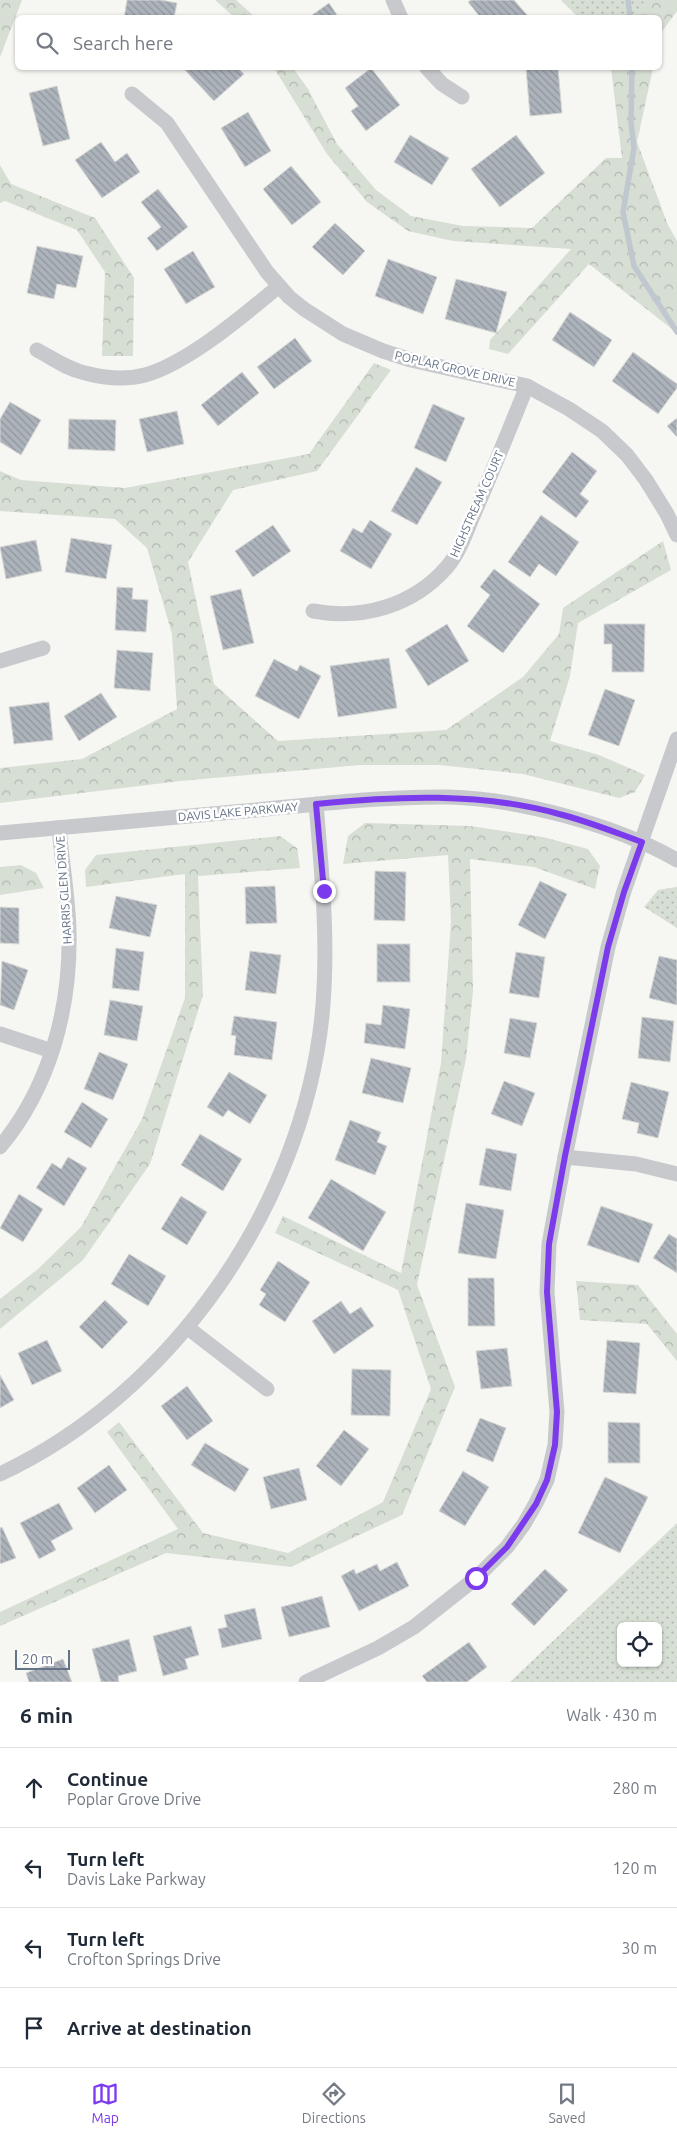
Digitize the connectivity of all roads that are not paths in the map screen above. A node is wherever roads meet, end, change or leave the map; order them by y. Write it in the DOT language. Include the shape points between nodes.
graph roads {
  1 [pos="393,0"];
  2 [pos="400,15"];
  3 [pos="429,70"];
  4 [pos="132,94"];
  5 [pos="462,97"];
  6 [pos="279,286"];
  7 [pos="37,350"];
  8 [pos="527,386"];
  9 [pos="677,535"];
  10 [pos="313,611"];
  11 [pos="43,648"];
  12 [pos="0,661"];
  13 [pos="677,739"];
  14 [pos="316,804"];
  15 [pos="59,828"];
  16 [pos="0,833"];
  17 [pos="642,842"];
  18 [pos="677,860"];
  19 [pos="0,1034"];
  20 [pos="52,1051"];
  21 [pos="0,1148"];
  22 [pos="565,1156"];
  23 [pos="677,1174"];
  24 [pos="188,1328"];
  25 [pos="267,1389"];
  26 [pos="0,1474"];
  27 [pos="306,1682"];
  1 -- 2 [label="street"];
  3 -- 5 [label="street" via="442,84"];
  4 -- 6 [label="street, POPLAR GROVE DRIVE" via="167,123"];
  6 -- 7 [label="street" via="192,351 167,367 144,375 124,378 83,373"];
  6 -- 8 [label="street, POPLAR GROVE DRIVE" via="322,321 383,351"];
  8 -- 9 [label="street, POPLAR GROVE DRIVE" via="602,431 627,455 646,480"];
  8 -- 10 [label="street, HIGHSTREAM COURT" via="459,548 448,566 410,598 392,605 336,615"];
  11 -- 12 [label="street"];
  13 -- 17 [label="street"];
  14 -- 15 [label="street, DAVIS LAKE PARKWAY"];
  14 -- 17 [label="street, DAVIS LAKE PARKWAY" via="450,797 558,813"];
  14 -- 24 [label="street" via="326,946 322,1017 312,1072 287,1155 267,1201 223,1280"];
  15 -- 16 [label="street, DAVIS LAKE PARKWAY"];
  15 -- 20 [label="street, HARRIS GLEN DRIVE" via="69,929 68,973 63,1010"];
  17 -- 18 [label="street, DAVIS LAKE PARKWAY"];
  17 -- 22 [label="street" via="608,947"];
  19 -- 20 [label="street"];
  20 -- 21 [label="street, HARRIS GLEN DRIVE" via="40,1083"];
  22 -- 23 [label="street" via="636,1164"];
  22 -- 27 [label="street" via="549,1244 547,1292 557,1412 555,1445 547,1480 536,1504 507,1547 476,1578 414,1627"];
  24 -- 25 [label="street"];
  24 -- 26 [label="street" via="161,1358 104,1409 60,1441"];
}
